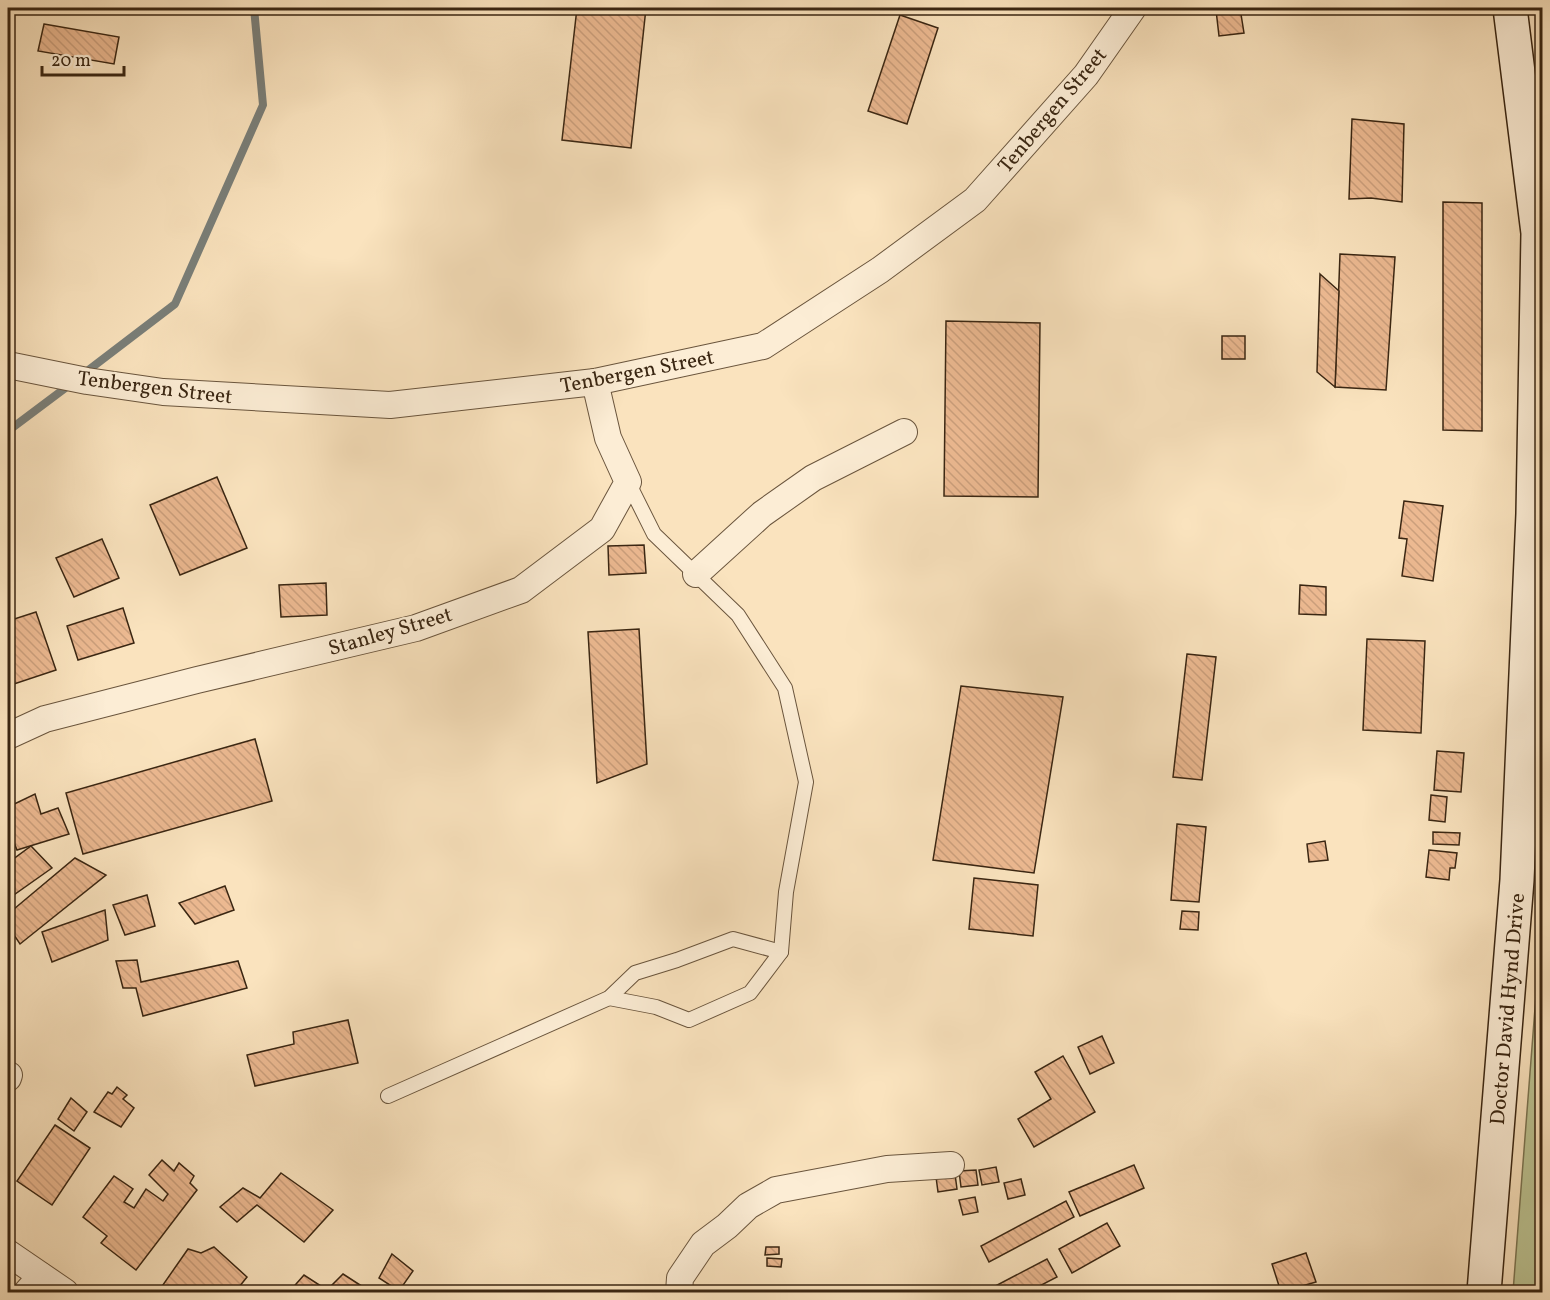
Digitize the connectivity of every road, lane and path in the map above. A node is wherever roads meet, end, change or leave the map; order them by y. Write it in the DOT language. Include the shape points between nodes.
graph roads {
  1 [pos="1133,8"];
  2 [pos="1510,8"];
  3 [pos="1540,233"];
  4 [pos="8,364"];
  5 [pos="595,382"];
  6 [pos="904,432"];
  7 [pos="628,482"];
  8 [pos="696,574"];
  9 [pos="8,736"];
  10 [pos="781,952"];
  11 [pos="609,998"];
  12 [pos="388,1096"];
  13 [pos="951,1165"];
  14 [pos="8,1253"];
  15 [pos="34,1284"];
  16 [pos="64,1293"];
  17 [pos="679,1293"];
  18 [pos="1484,1293"];
  1 -- 5 [label="street, Tenbergen Street" via="1086,75 975,200 880,270 763,346"];
  2 -- 3 [label="main road, Doctor David Hynd Drive"];
  3 -- 18 [label="main road, Doctor David Hynd Drive" via="1518,868"];
  4 -- 5 [label="street, Tenbergen Street" via="163,392 390,405"];
  5 -- 7 [label="street" via="608,438"];
  6 -- 8 [label="street" via="813,478 762,514"];
  7 -- 8 [label="lane" via="654,534"];
  7 -- 9 [label="street, Stanley Street" via="602,529 521,590 416,628 45,719"];
  8 -- 10 [label="lane" via="738,615 785,688 806,782 786,892"];
  10 -- 11 [label="lane" via="733,939 635,973"];
  10 -- 11 [label="lane" via="750,993 690,1020 656,1007"];
  11 -- 12 [label="lane"];
  13 -- 17 [label="street" via="887,1169 776,1190 748,1206 703,1244 680,1278"];
  14 -- 15 [label="street"];
  15 -- 16 [label="street"];
}
